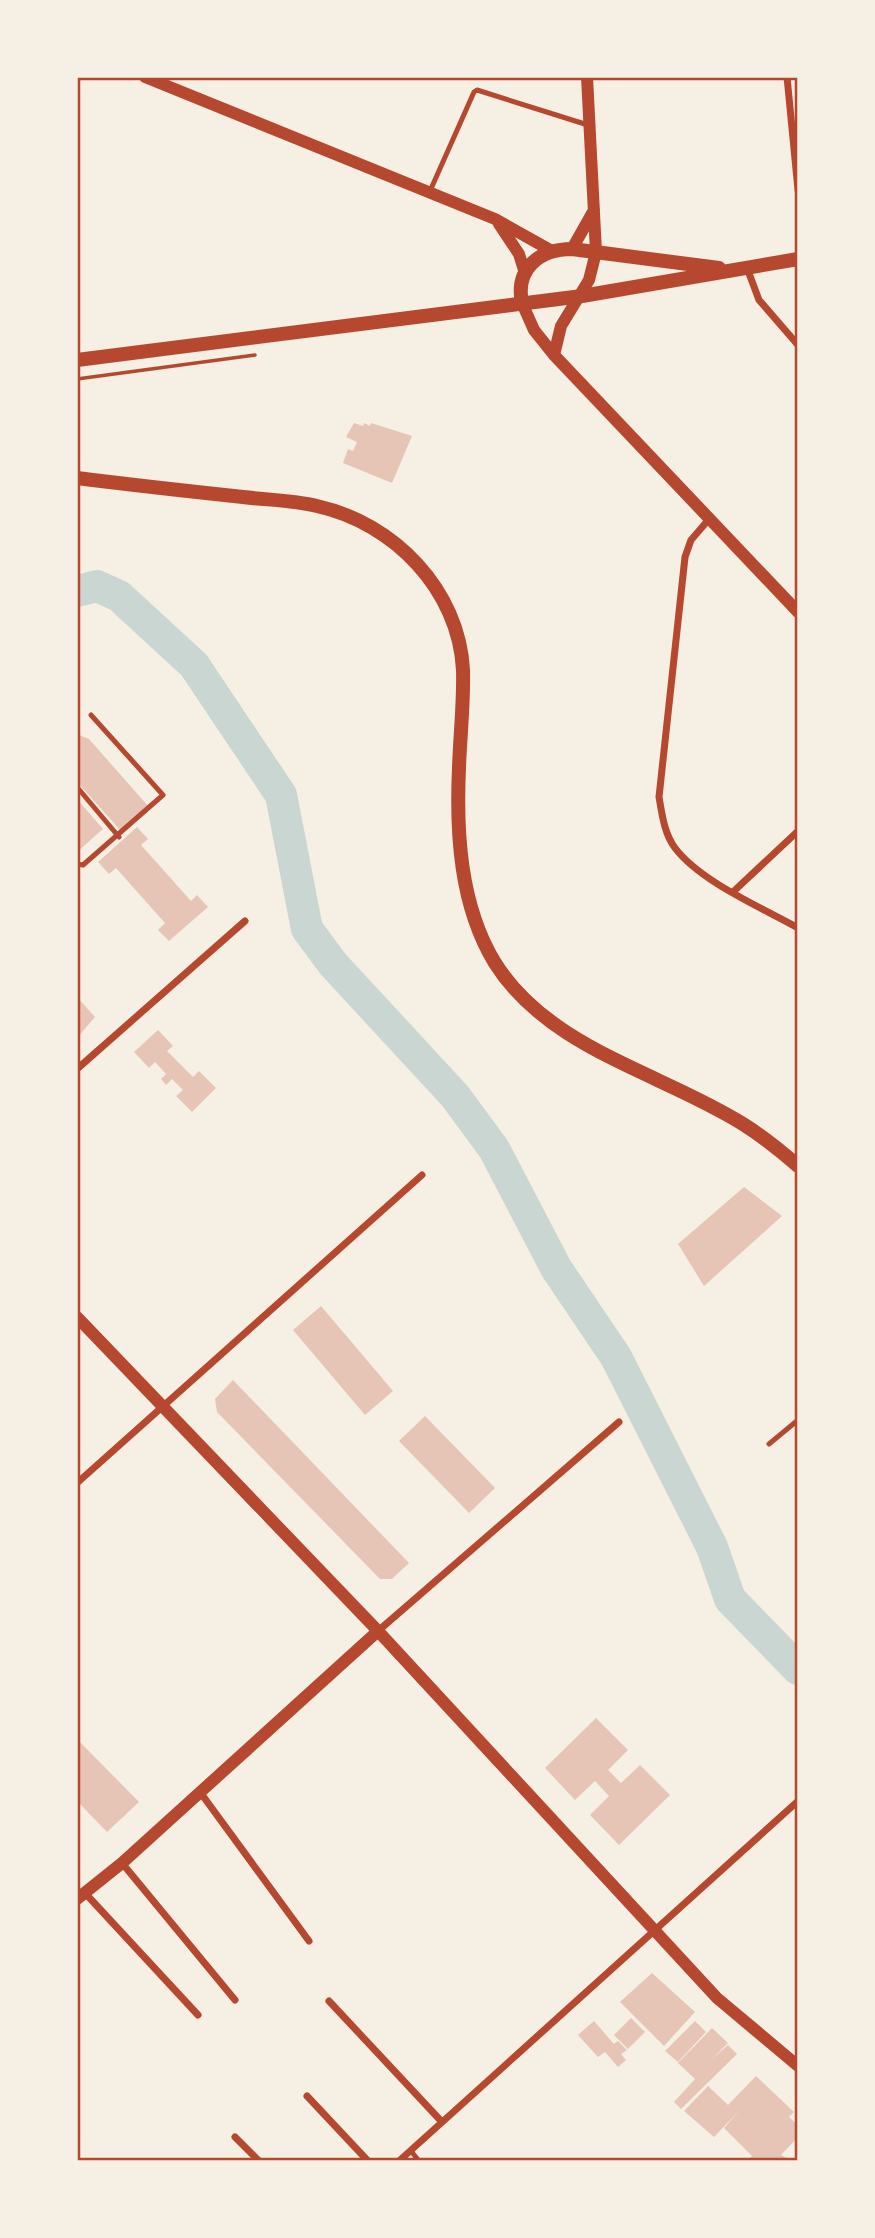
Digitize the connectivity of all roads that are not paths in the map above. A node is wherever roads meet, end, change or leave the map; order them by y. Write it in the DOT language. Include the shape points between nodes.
graph roads {
  1 [pos="145,77"];
  2 [pos="587,77"];
  3 [pos="787,77"];
  4 [pos="591,126"];
  5 [pos="798,190"];
  6 [pos="430,192"];
  7 [pos="594,210"];
  8 [pos="495,219"];
  9 [pos="572,249"];
  10 [pos="552,251"];
  11 [pos="596,252"];
  12 [pos="798,259"];
  13 [pos="741,269"];
  14 [pos="524,270"];
  15 [pos="582,296"];
  16 [pos="522,303"];
  17 [pos="798,345"];
  18 [pos="554,355"];
  19 [pos="77,360"];
  20 [pos="77,478"];
  21 [pos="711,517"];
  22 [pos="798,612"];
  23 [pos="91,715"];
  24 [pos="77,787"];
  25 [pos="798,831"];
  26 [pos="119,837"];
  27 [pos="77,864"];
  28 [pos="734,891"];
  29 [pos="245,921"];
  30 [pos="798,928"];
  31 [pos="77,1069"];
  32 [pos="798,1164"];
  33 [pos="422,1175"];
  34 [pos="77,1317"];
  35 [pos="163,1406"];
  36 [pos="798,1420"];
  37 [pos="619,1422"];
  38 [pos="769,1444"];
  39 [pos="77,1482"];
  40 [pos="378,1631"];
  41 [pos="200,1792"];
  42 [pos="798,1801"];
  43 [pos="122,1863"];
  44 [pos="81,1896"];
  45 [pos="655,1931"];
  46 [pos="309,1941"];
  47 [pos="235,2000"];
  48 [pos="329,2001"];
  49 [pos="198,2015"];
  50 [pos="796,2060"];
  51 [pos="307,2096"];
  52 [pos="442,2122"];
  53 [pos="235,2137"];
  54 [pos="411,2151"];
  55 [pos="259,2161"];
  56 [pos="368,2161"];
  57 [pos="399,2161"];
  58 [pos="419,2161"];
  1 -- 6 [label="street"];
  2 -- 4 [label="street"];
  3 -- 5 [label="street"];
  4 -- 6 [label="lane" via="477,90"];
  4 -- 7 [label="street"];
  6 -- 8 [label="street"];
  7 -- 9 [label="street"];
  7 -- 11 [label="street"];
  8 -- 10 [label="street"];
  8 -- 14 [label="street" via="511,240"];
  9 -- 10 [label="main road"];
  9 -- 11 [label="main road"];
  10 -- 14 [label="main road"];
  11 -- 13 [label="main road"];
  11 -- 15 [label="street"];
  12 -- 13 [label="main road"];
  13 -- 15 [label="main road"];
  13 -- 17 [label="street" via="759,300"];
  14 -- 16 [label="main road"];
  15 -- 16 [label="main road"];
  15 -- 18 [label="street" via="561,326"];
  16 -- 18 [label="street" via="534,330"];
  16 -- 19 [label="main road"];
  18 -- 21 [label="street"];
  20 -- 32 [label="main road" via="318,506 368,526 405,551 434,583 451,618 463,669 457,816 462,867 474,915 495,962 527,1002 573,1036 743,1124"];
  21 -- 22 [label="street"];
  21 -- 28 [label="street" via="691,540 685,557 659,797 663,823 674,847 694,868"];
  23 -- 26 [label="lane" via="162,792 162,798"];
  24 -- 26 [label="lane"];
  25 -- 28 [label="street"];
  26 -- 27 [label="lane"];
  28 -- 30 [label="street"];
  29 -- 31 [label="street"];
  33 -- 35 [label="street"];
  34 -- 35 [label="street"];
  35 -- 39 [label="street"];
  35 -- 40 [label="street"];
  36 -- 38 [label="lane"];
  37 -- 40 [label="street"];
  40 -- 41 [label="street"];
  40 -- 45 [label="street"];
  41 -- 43 [label="street"];
  41 -- 46 [label="street"];
  42 -- 45 [label="street"];
  43 -- 44 [label="street"];
  43 -- 47 [label="street"];
  44 -- 49 [label="street"];
  45 -- 50 [label="street" via="717,1998"];
  45 -- 52 [label="street"];
  48 -- 52 [label="street"];
  51 -- 56 [label="street"];
  52 -- 54 [label="street"];
  53 -- 55 [label="street"];
  54 -- 57 [label="street"];
  54 -- 58 [label="lane"];
}
